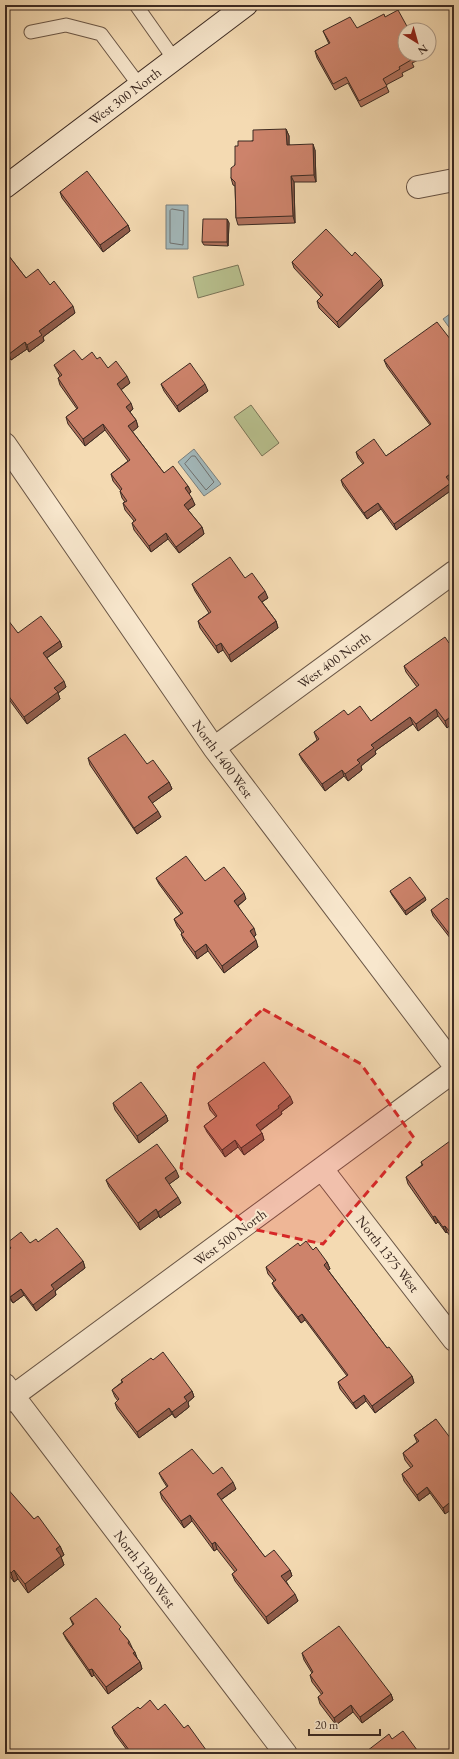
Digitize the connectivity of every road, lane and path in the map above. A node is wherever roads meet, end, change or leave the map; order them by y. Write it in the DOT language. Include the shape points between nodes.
graph roads {
  1 [pos="136,5"];
  2 [pos="246,5"];
  3 [pos="31,32"];
  4 [pos="174,59"];
  5 [pos="139,85"];
  6 [pos="454,180"];
  7 [pos="5,187"];
  8 [pos="418,187"];
  9 [pos="5,444"];
  10 [pos="454,572"];
  11 [pos="214,748"];
  12 [pos="454,1065"];
  13 [pos="454,1071"];
  14 [pos="322,1169"];
  15 [pos="454,1340"];
  16 [pos="8,1394"];
  17 [pos="286,1754"];
  1 -- 4 [label="lane"];
  2 -- 4 [label="street, West 300 North"];
  3 -- 5 [label="lane" via="66,24 100,34"];
  4 -- 5 [label="street, West 300 North"];
  5 -- 7 [label="street, West 300 North"];
  6 -- 8 [label="street"];
  9 -- 11 [label="street, North 1400 West"];
  10 -- 11 [label="street, West 400 North"];
  11 -- 12 [label="street, North 1400 West"];
  13 -- 14 [label="street, West 500 North"];
  14 -- 15 [label="street, North 1375 West"];
  14 -- 16 [label="street, West 500 North"];
  16 -- 17 [label="street, North 1300 West"];
}
